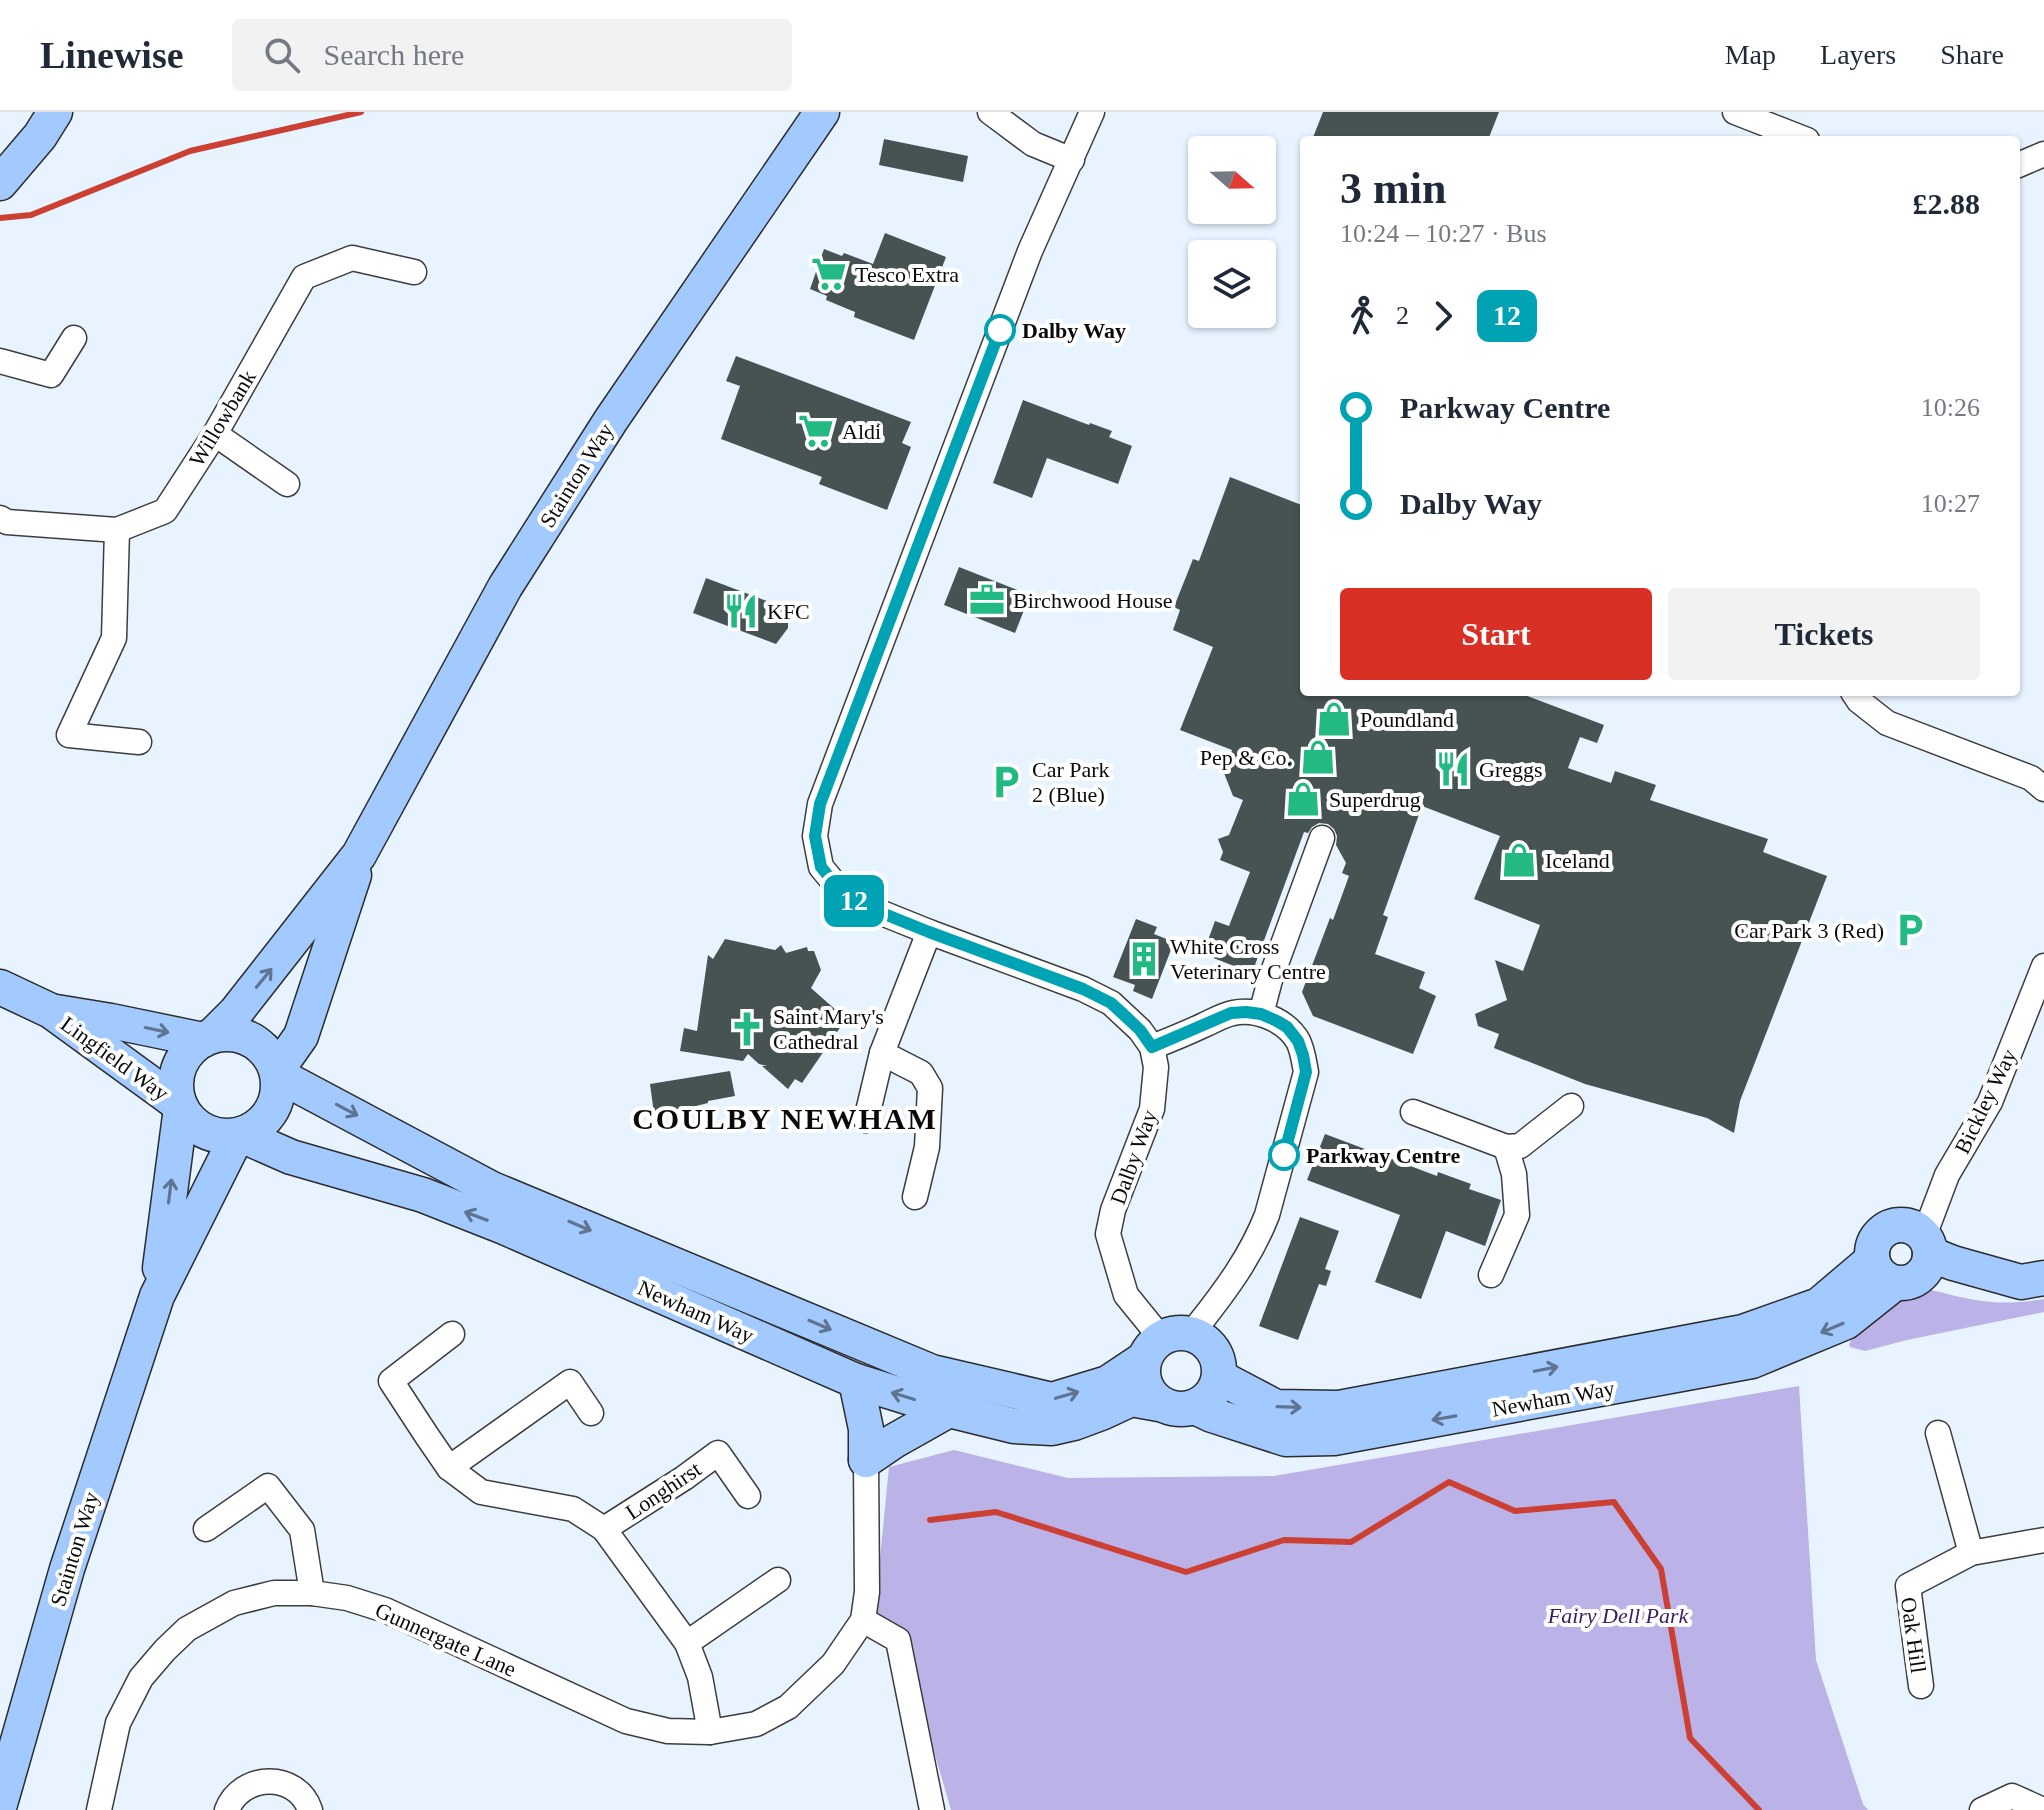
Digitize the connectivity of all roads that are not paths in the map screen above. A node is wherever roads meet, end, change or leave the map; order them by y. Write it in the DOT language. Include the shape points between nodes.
graph roads {
  1 [pos="55,112"];
  2 [pos="822,112"];
  3 [pos="990,112"];
  4 [pos="1092,112"];
  5 [pos="1735,112"];
  6 [pos="1797,136"];
  7 [pos="2044,154"];
  8 [pos="1072,160"];
  9 [pos="2020,164"];
  10 [pos="0,183"];
  11 [pos="414,272"];
  12 [pos="74,338"];
  13 [pos="0,361"];
  14 [pos="215,434"];
  15 [pos="287,484"];
  16 [pos="0,518"];
  17 [pos="117,530"];
  18 [pos="1856,696"];
  19 [pos="139,742"];
  20 [pos="2044,789"];
  21 [pos="1322,838"];
  22 [pos="359,855"];
  23 [pos="929,932"];
  24 [pos="2044,966"];
  25 [pos="0,987"];
  26 [pos="51,1011"];
  27 [pos="1261,1014"];
  28 [pos="207,1038"];
  29 [pos="1152,1047"];
  30 [pos="882,1053"];
  31 [pos="277,1072"];
  32 [pos="180,1106"];
  33 [pos="1571,1106"];
  34 [pos="1413,1112"];
  35 [pos="866,1120"];
  36 [pos="239,1136"];
  37 [pos="1506,1147"];
  38 [pos="915,1197"];
  39 [pos="1927,1245"];
  40 [pos="1884,1272"];
  41 [pos="1491,1275"];
  42 [pos="2044,1278"];
  43 [pos="157,1296"];
  44 [pos="1199,1324"];
  45 [pos="452,1334"];
  46 [pos="1152,1349"];
  47 [pos="1219,1377"];
  48 [pos="856,1381"];
  49 [pos="1159,1404"];
  50 [pos="1195,1407"];
  51 [pos="949,1410"];
  52 [pos="591,1413"];
  53 [pos="1938,1433"];
  54 [pos="866,1460"];
  55 [pos="449,1468"];
  56 [pos="748,1496"];
  57 [pos="206,1529"];
  58 [pos="604,1529"];
  59 [pos="2044,1540"];
  60 [pos="1971,1553"];
  61 [pos="778,1580"];
  62 [pos="312,1593"];
  63 [pos="863,1620"];
  64 [pos="687,1643"];
  65 [pos="1921,1686"];
  66 [pos="710,1732"];
  67 [pos="0,1804"];
  68 [pos="99,1810"];
  69 [pos="227,1810"];
  70 [pos="310,1810"];
  71 [pos="932,1810"];
  72 [pos="1982,1810"];
  73 [pos="2043,1810"];
  1 -- 10 [label="street"];
  2 -- 22 [label="street, Stainton Way" via="611,420 505,587"];
  3 -- 8 [label="street" via="1033,144"];
  4 -- 8 [label="street"];
  5 -- 6 [label="street"];
  7 -- 9 [label="street"];
  8 -- 23 [label="street" via="1030,251 820,804 815,836 821,867 840,890 857,903"];
  11 -- 14 [label="street, Willowbank" via="352,258 304,277"];
  12 -- 13 [label="street" via="51,375"];
  14 -- 15 [label="street"];
  14 -- 17 [label="street, Willowbank" via="165,511"];
  16 -- 17 [label="street, Willowbank"];
  17 -- 19 [label="street" via="114,638 69,735"];
  18 -- 20 [label="street" via="1887,723 2031,778"];
  21 -- 27 [label="street"];
  28 -- 22 [label="street, Stainton Way, one-way" via="236,1012"];
  22 -- 31 [label="street, Stainton Way" via="301,1036"];
  23 -- 29 [label="street" via="1111,1003"];
  23 -- 30 [label="street"];
  24 -- 39 [label="street, Bickley Way" via="1990,1102 1947,1175"];
  25 -- 26 [label="street, Lingfield Way"];
  26 -- 28 [label="street, Lingfield Way, one-way"];
  26 -- 32 [label="street, Lingfield Way"];
  27 -- 29 [label="street" via="1231,1013"];
  27 -- 44 [label="street" via="1287,1027 1298,1041 1306,1072 1259,1235"];
  28 -- 31 [label="street" via="244,1037 258,1044"];
  28 -- 32 [label="street" via="182,1061 176,1090"];
  29 -- 46 [label="street, Dalby Way" via="1152,1109 1108,1234 1126,1295"];
  30 -- 35 [label="street"];
  30 -- 38 [label="street" via="921,1073 930,1088 927,1147"];
  31 -- 36 [label="street" via="275,1105 255,1129"];
  31 -- 46 [label="street, Newham Way, one-way" via="492,1189 932,1372 1052,1400 1108,1383"];
  32 -- 36 [label="street" via="204,1131"];
  43 -- 32 [label="street, Stainton Way, one-way"];
  33 -- 37 [label="street" via="1520,1146"];
  34 -- 37 [label="street"];
  36 -- 43 [label="street, Stainton Way"];
  48 -- 36 [label="street, Newham Way, one-way" via="504,1227"];
  37 -- 41 [label="street" via="1517,1215"];
  39 -- 40 [label="street, Newham Way" via="1929,1264 1916,1280 1905,1283"];
  39 -- 40 [label="street, Newham Way" via="1908,1225 1888,1228 1872,1250"];
  39 -- 42 [label="street, Newham Way" via="1953,1263 2021,1282"];
  47 -- 40 [label="street, Newham Way, one-way" via="1276,1407 1339,1408 1743,1332 1819,1305"];
  40 -- 50 [label="street, Newham Way, one-way" via="1846,1322 1752,1361 1334,1438 1286,1439"];
  43 -- 67 [label="street, Stainton Way" via="67,1569"];
  45 -- 55 [label="street, Longhirst" via="391,1381"];
  46 -- 47 [label="street" via="1173,1334 1196,1336 1215,1355"];
  46 -- 49 [label="street" via="1142,1368 1149,1393"];
  47 -- 50 [label="street" via="1206,1400"];
  51 -- 48 [label="street, Newham Way, one-way"];
  48 -- 54 [label="street"];
  49 -- 50 [label="street, Newham Way" via="1182,1410"];
  49 -- 51 [label="street, Newham Way" via="1131,1399 1052,1428 1014,1426"];
  51 -- 54 [label="street"];
  52 -- 55 [label="street" via="570,1382"];
  53 -- 60 [label="street"];
  54 -- 63 [label="street, Gunnergate Lane"];
  55 -- 58 [label="street, Longhirst" via="481,1492 573,1509"];
  56 -- 58 [label="street, Longhirst" via="718,1453"];
  57 -- 62 [label="street" via="268,1486 302,1530"];
  58 -- 64 [label="street, Longhirst"];
  59 -- 60 [label="street, Oak Hill"];
  60 -- 65 [label="street, Oak Hill" via="1908,1586"];
  61 -- 64 [label="street"];
  62 -- 66 [label="street, Gunnergate Lane" via="385,1610 626,1721 668,1731"];
  62 -- 68 [label="street, Gunnergate Lane" via="274,1593 234,1603 187,1629 165,1650 141,1678 118,1723"];
  63 -- 66 [label="street, Gunnergate Lane" via="833,1664 788,1707 756,1724"];
  63 -- 71 [label="street" via="898,1640"];
  64 -- 66 [label="street, Longhirst" via="700,1677"];
  69 -- 70 [label="street" via="249,1784 271,1780 291,1788"];
  72 -- 73 [label="street" via="2012,1796"];
}
